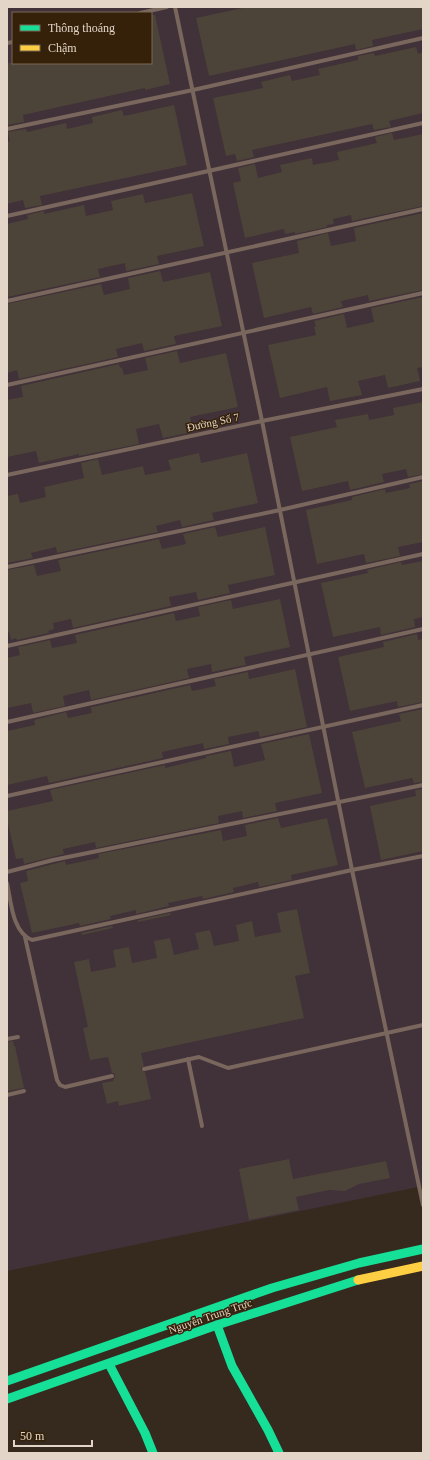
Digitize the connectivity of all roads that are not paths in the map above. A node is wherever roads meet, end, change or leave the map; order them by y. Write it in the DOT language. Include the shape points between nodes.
graph roads {
  1 [pos="167,7"];
  2 [pos="176,7"];
  3 [pos="144,12"];
  4 [pos="423,38"];
  5 [pos="193,90"];
  6 [pos="423,124"];
  7 [pos="7,129"];
  8 [pos="210,171"];
  9 [pos="423,209"];
  10 [pos="7,216"];
  11 [pos="227,252"];
  12 [pos="423,294"];
  13 [pos="7,301"];
  14 [pos="243,333"];
  15 [pos="7,385"];
  16 [pos="423,389"];
  17 [pos="262,421"];
  18 [pos="7,475"];
  19 [pos="423,477"];
  20 [pos="280,510"];
  21 [pos="423,554"];
  22 [pos="7,567"];
  23 [pos="294,582"];
  24 [pos="423,629"];
  25 [pos="7,646"];
  26 [pos="308,655"];
  27 [pos="423,705"];
  28 [pos="7,722"];
  29 [pos="323,727"];
  30 [pos="423,785"];
  31 [pos="7,796"];
  32 [pos="338,802"];
  33 [pos="423,856"];
  34 [pos="352,870"];
  35 [pos="7,872"];
  36 [pos="7,883"];
  37 [pos="25,937"];
  38 [pos="423,1025"];
  39 [pos="387,1033"];
  40 [pos="18,1037"];
  41 [pos="7,1039"];
  42 [pos="188,1059"];
  43 [pos="144,1070"];
  44 [pos="112,1076"];
  45 [pos="24,1091"];
  46 [pos="7,1095"];
  47 [pos="202,1126"];
  48 [pos="423,1204"];
  49 [pos="423,1248"];
  50 [pos="423,1266"];
  51 [pos="217,1325"];
  52 [pos="110,1364"];
  53 [pos="7,1381"];
  54 [pos="7,1399"];
  55 [pos="153,1453"];
  56 [pos="279,1453"];
  1 -- 3 [label="lane"];
  2 -- 5 [label="lane"];
  4 -- 5 [label="lane"];
  5 -- 7 [label="lane"];
  5 -- 8 [label="lane"];
  6 -- 8 [label="lane"];
  8 -- 10 [label="lane"];
  8 -- 11 [label="lane"];
  9 -- 11 [label="lane"];
  11 -- 13 [label="lane"];
  11 -- 14 [label="lane"];
  12 -- 14 [label="lane"];
  14 -- 15 [label="lane"];
  14 -- 17 [label="lane"];
  16 -- 17 [label="lane, Đường Số 7"];
  17 -- 18 [label="lane, Đường Số 7"];
  17 -- 20 [label="lane"];
  19 -- 20 [label="lane"];
  20 -- 22 [label="lane"];
  20 -- 23 [label="lane"];
  21 -- 23 [label="lane"];
  23 -- 25 [label="lane"];
  23 -- 26 [label="lane"];
  24 -- 26 [label="lane"];
  26 -- 28 [label="lane"];
  26 -- 29 [label="lane"];
  27 -- 29 [label="lane"];
  29 -- 31 [label="lane"];
  29 -- 32 [label="lane"];
  30 -- 32 [label="lane"];
  32 -- 34 [label="lane"];
  32 -- 35 [label="lane" via="53,860"];
  33 -- 34 [label="lane"];
  34 -- 37 [label="lane" via="32,940"];
  34 -- 39 [label="lane"];
  36 -- 37 [label="lane" via="15,922"];
  37 -- 44 [label="lane" via="60,1085 65,1087"];
  38 -- 39 [label="lane"];
  39 -- 42 [label="lane" via="228,1068 205,1058"];
  39 -- 48 [label="lane"];
  40 -- 41 [label="lane"];
  42 -- 43 [label="lane"];
  42 -- 47 [label="lane"];
  45 -- 46 [label="lane"];
  49 -- 53 [label="main road, Nguyễn Trung Trực" via="272,1288"];
  50 -- 51 [label="main road, Nguyễn Trung Trực" via="357,1280"];
  51 -- 52 [label="main road, Nguyễn Trung Trực"];
  51 -- 56 [label="main road" via="232,1366"];
  52 -- 54 [label="main road, Nguyễn Trung Trực"];
  52 -- 55 [label="main road"];
}
